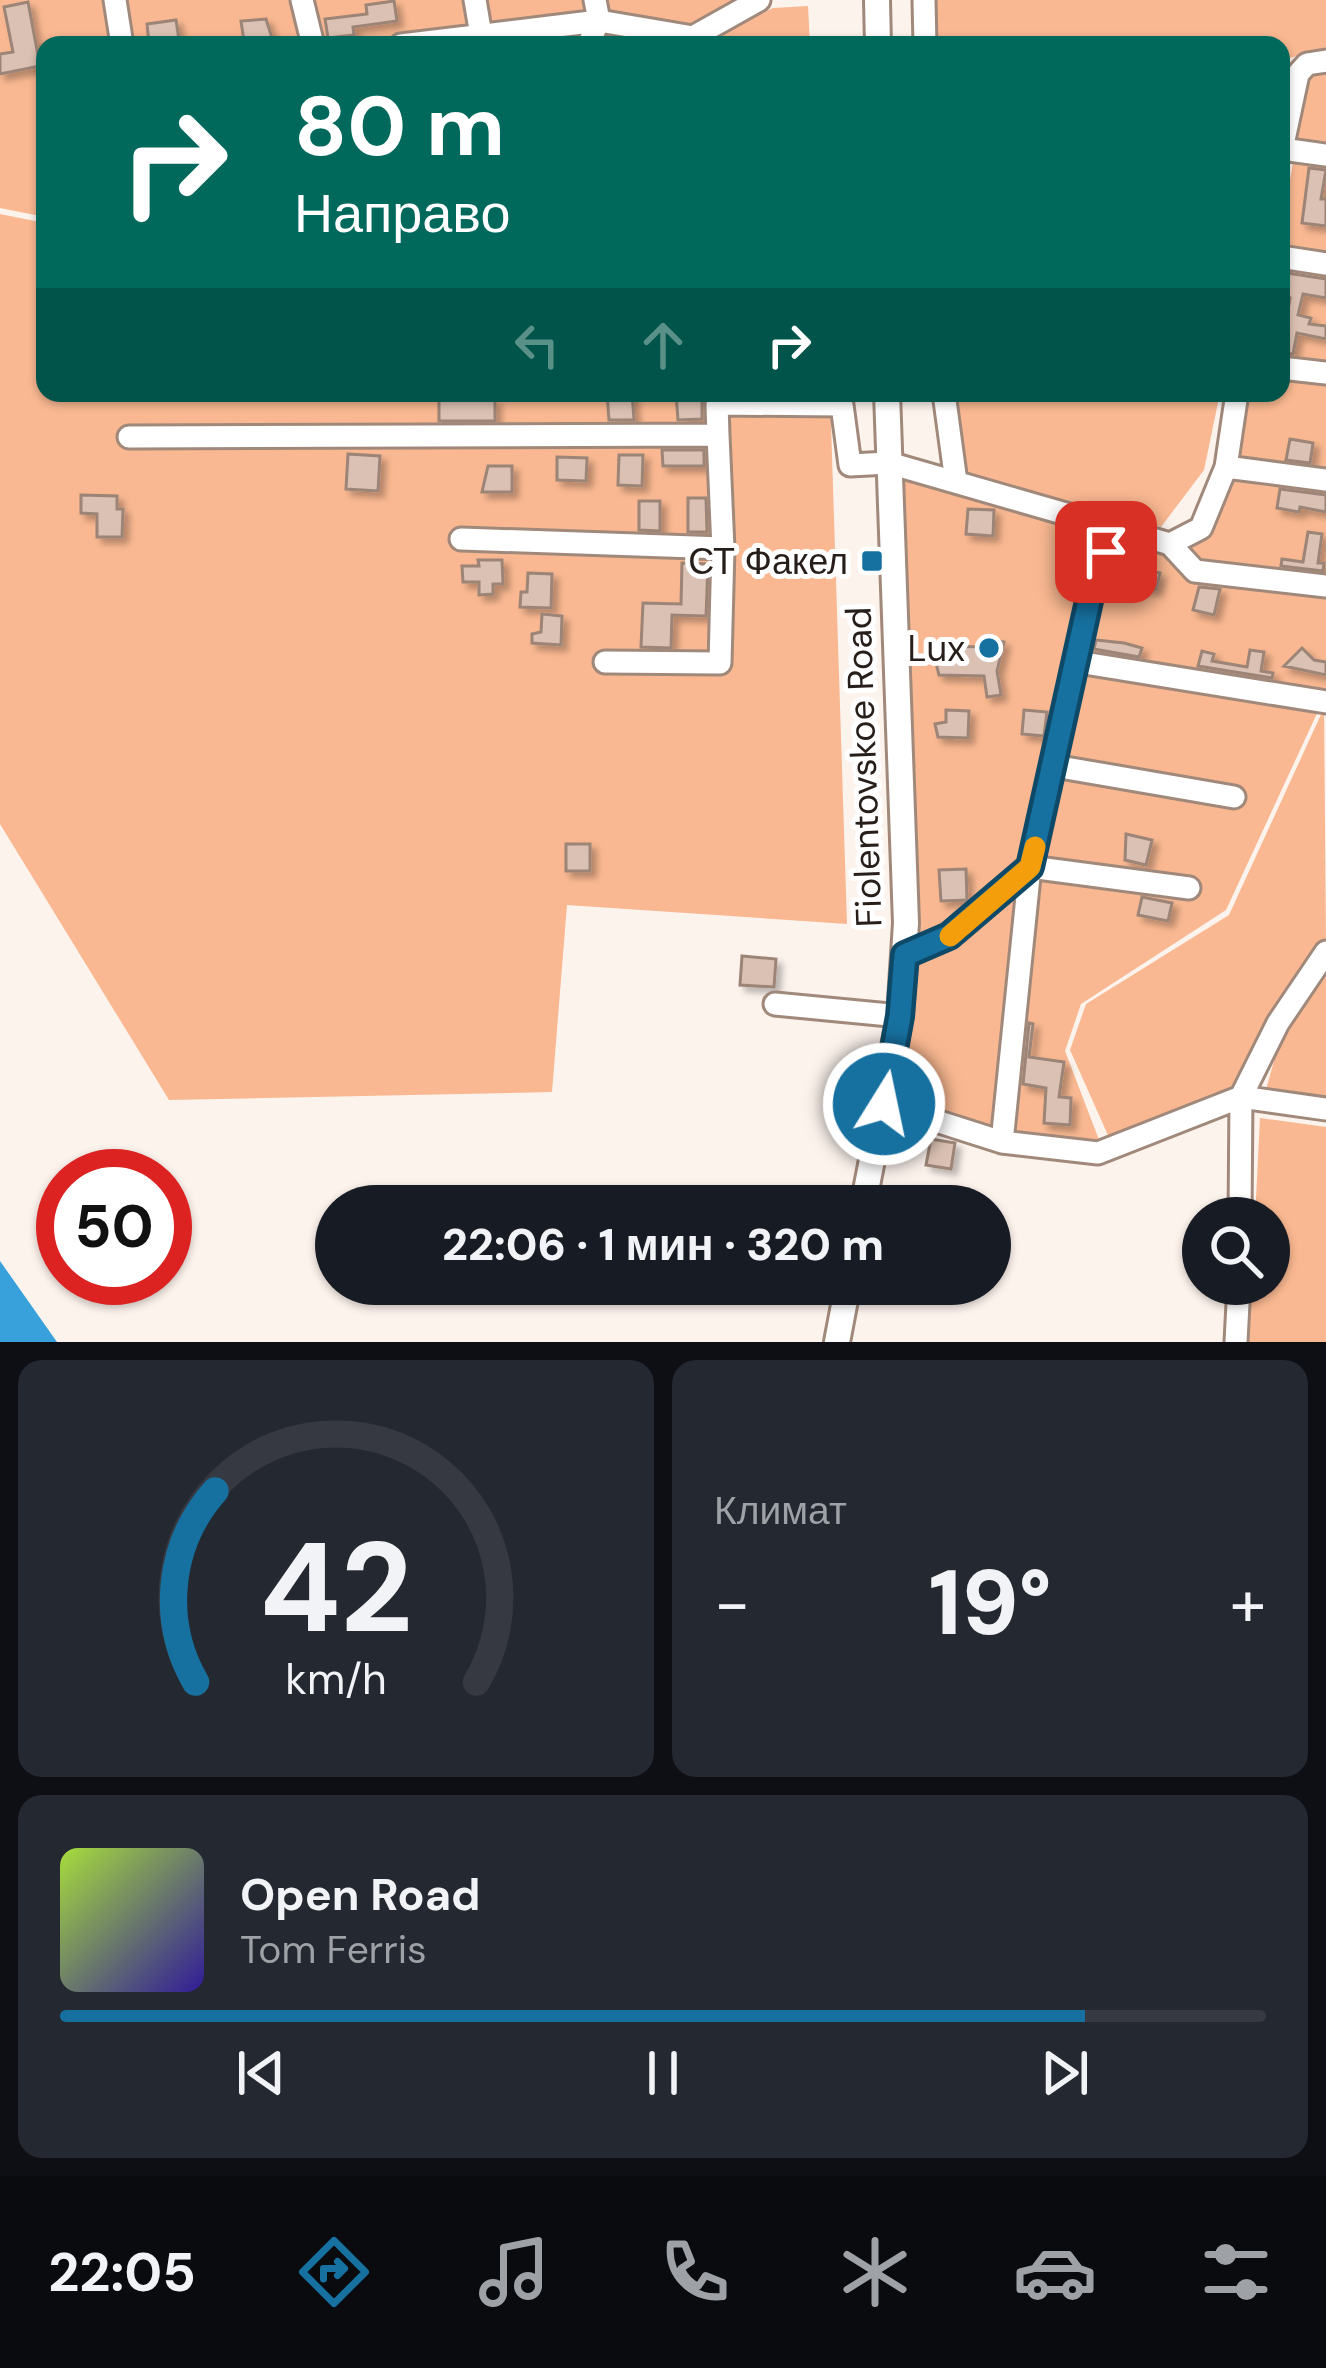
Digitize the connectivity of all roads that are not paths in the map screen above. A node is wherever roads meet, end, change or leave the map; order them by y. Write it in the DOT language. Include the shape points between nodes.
graph roads {
  1 [pos="116,0"];
  2 [pos="302,0"];
  3 [pos="475,0"];
  4 [pos="759,0"];
  5 [pos="877,0"];
  6 [pos="924,0"];
  7 [pos="597,11"];
  8 [pos="481,35"];
  9 [pos="121,36"];
  10 [pos="311,36"];
  11 [pos="473,36"];
  12 [pos="689,36"];
  13 [pos="695,36"];
  14 [pos="878,36"];
  15 [pos="925,36"];
  16 [pos="1326,61"];
  17 [pos="1290,111"];
  18 [pos="1290,153"];
  19 [pos="1326,155"];
  20 [pos="1290,258"];
  21 [pos="1326,264"];
  22 [pos="1290,369"];
  23 [pos="1326,373"];
  24 [pos="717,402"];
  25 [pos="788,402"];
  26 [pos="887,402"];
  27 [pos="945,402"];
  28 [pos="1236,402"];
  29 [pos="718,435"];
  30 [pos="129,437"];
  31 [pos="889,463"];
  32 [pos="1226,467"];
  33 [pos="1326,480"];
  34 [pos="956,482"];
  35 [pos="1118,529"];
  36 [pos="461,539"];
  37 [pos="1170,544"];
  38 [pos="723,548"];
  39 [pos="1326,586"];
  40 [pos="605,662"];
  41 [pos="1078,662"];
  42 [pos="1326,702"];
  43 [pos="1054,766"];
  44 [pos="1234,797"];
  45 [pos="1030,867"];
  46 [pos="1190,888"];
  47 [pos="1326,952"];
  48 [pos="905,955"];
  49 [pos="775,1004"];
  50 [pos="900,1016"];
  51 [pos="1240,1097"];
  52 [pos="884,1104"];
  53 [pos="1326,1109"];
  54 [pos="1002,1142"];
  55 [pos="867,1185"];
  56 [pos="1240,1197"];
  57 [pos="844,1305"];
  58 [pos="1238,1305"];
  59 [pos="837,1342"];
  60 [pos="1236,1342"];
  1 -- 9 [label="street"];
  2 -- 10 [label="street"];
  3 -- 8 [label="street"];
  4 -- 13 [label="street"];
  5 -- 14 [label="main road"];
  6 -- 15 [label="street"];
  7 -- 8 [label="street"];
  7 -- 12 [label="street"];
  8 -- 11 [label="street"];
  16 -- 17 [label="street" via="1298,74"];
  18 -- 19 [label="street"];
  20 -- 21 [label="street"];
  22 -- 23 [label="street"];
  24 -- 29 [label="street"];
  25 -- 31 [label="street" via="842,405 850,465"];
  26 -- 31 [label="main road, Fiolentovskoe Road"];
  27 -- 34 [label="street"];
  28 -- 32 [label="street"];
  29 -- 30 [label="street"];
  29 -- 38 [label="street"];
  31 -- 34 [label="street"];
  31 -- 48 [label="main road, Fiolentovskoe Road"];
  32 -- 33 [label="street"];
  32 -- 37 [label="street" via="1201,528"];
  34 -- 35 [label="street"];
  35 -- 37 [label="street"];
  35 -- 41 [label="street" via="1095,574"];
  36 -- 38 [label="street"];
  37 -- 39 [label="street" via="1195,571"];
  38 -- 40 [label="street" via="720,663"];
  41 -- 42 [label="street"];
  41 -- 43 [label="street"];
  43 -- 44 [label="street"];
  43 -- 45 [label="street"];
  45 -- 46 [label="street"];
  45 -- 48 [label="street" via="949,936"];
  45 -- 54 [label="street"];
  47 -- 51 [label="street"];
  48 -- 50 [label="main road, Fiolentovskoe Road"];
  49 -- 50 [label="street"];
  50 -- 52 [label="main road, Fiolentovskoe Road"];
  51 -- 53 [label="street"];
  51 -- 54 [label="street" via="1097,1153"];
  51 -- 56 [label="street"];
  52 -- 54 [label="street"];
  52 -- 55 [label="main road, Fiolentovskoe Road"];
  57 -- 59 [label="main road"];
  58 -- 60 [label="street"];
}
